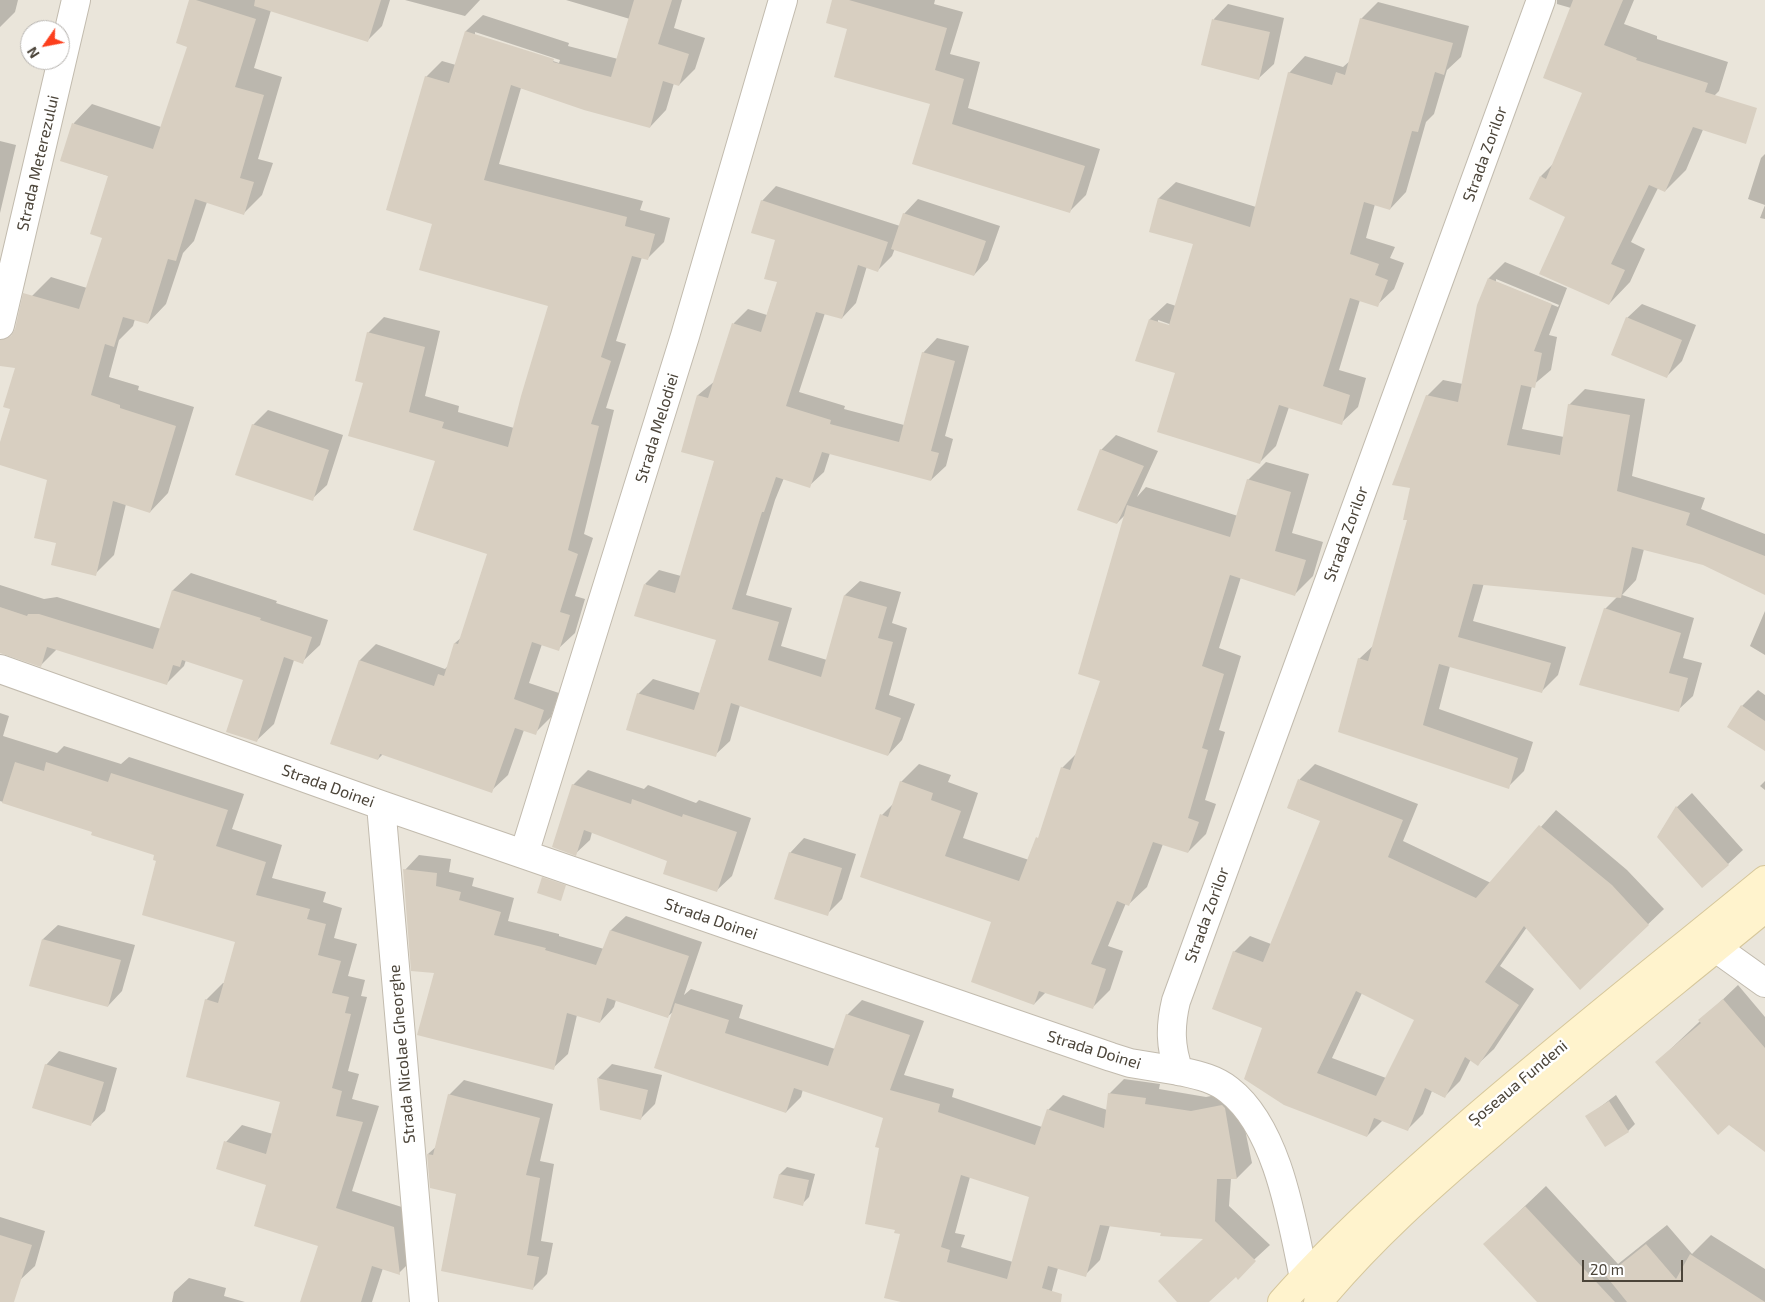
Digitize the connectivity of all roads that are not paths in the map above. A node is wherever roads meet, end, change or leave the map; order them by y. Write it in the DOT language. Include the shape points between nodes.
graph roads {
  1 [pos="76,0"];
  2 [pos="783,0"];
  3 [pos="1541,0"];
  4 [pos="0,325"];
  5 [pos="0,669"];
  6 [pos="380,805"];
  7 [pos="524,854"];
  8 [pos="1765,880"];
  9 [pos="1765,908"];
  10 [pos="1716,948"];
  11 [pos="1765,983"];
  12 [pos="1179,1071"];
  13 [pos="1356,1258"];
  14 [pos="1304,1278"];
  15 [pos="1282,1301"];
  16 [pos="424,1302"];
  17 [pos="1318,1302"];
  18 [pos="1337,1302"];
  1 -- 4 [label="street, Strada Meterezului"];
  2 -- 7 [label="street, Strada Melodiei" via="685,336"];
  3 -- 12 [label="street, Strada Zorilor" via="1176,1001 1170,1031"];
  5 -- 6 [label="street, Strada Doinei"];
  6 -- 7 [label="street, Strada Doinei"];
  6 -- 16 [label="street, Strada Nicolae Gheorghe"];
  7 -- 12 [label="street, Strada Doinei" via="1111,1057"];
  8 -- 14 [label="main road, Șoseaua Fundeni" via="1512,1087 1384,1199"];
  9 -- 10 [label="main road, Șoseaua Fundeni"];
  10 -- 11 [label="street"];
  10 -- 13 [label="main road, Șoseaua Fundeni" via="1527,1102"];
  12 -- 14 [label="street, Strada Doinei" via="1205,1077 1230,1090 1256,1123 1280,1180"];
  13 -- 17 [label="main road, Șoseaua Fundeni"];
  13 -- 18 [label="street"];
  14 -- 15 [label="main road, Șoseaua Fundeni"];
}
